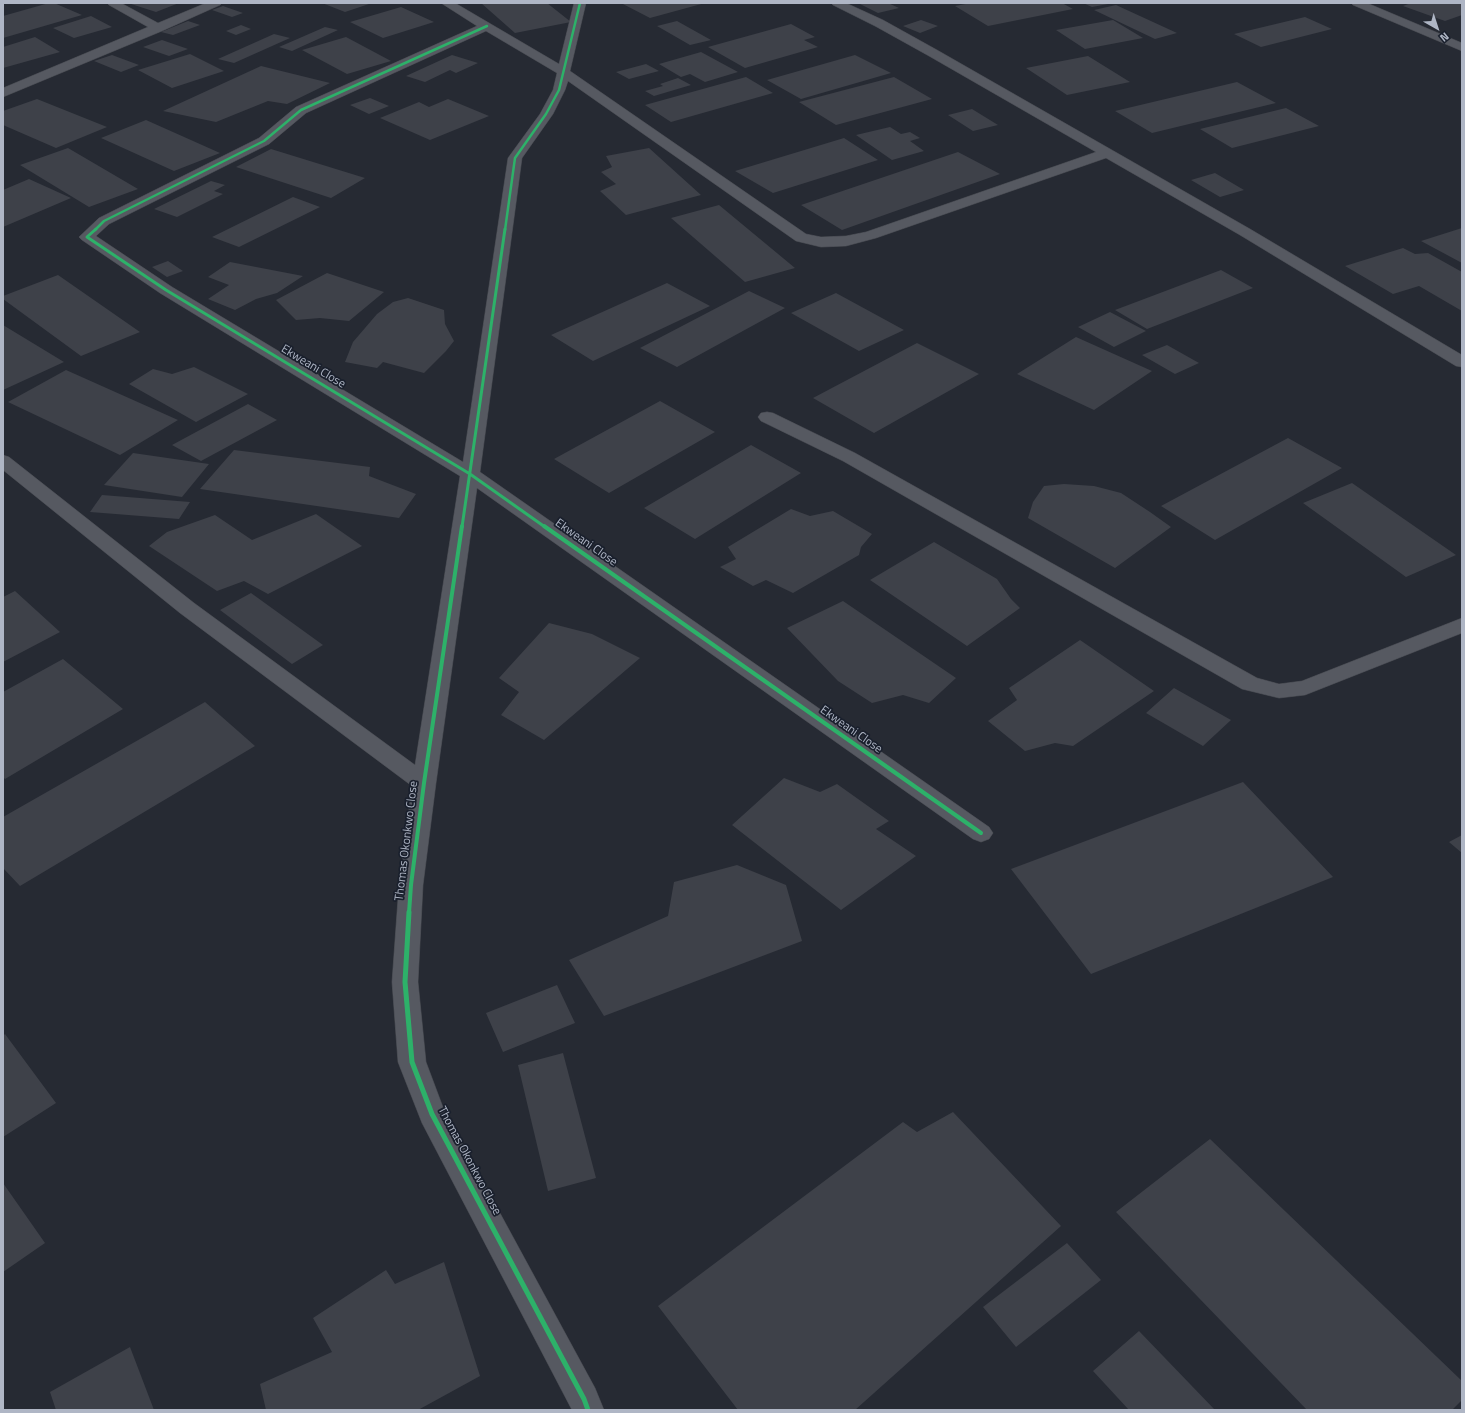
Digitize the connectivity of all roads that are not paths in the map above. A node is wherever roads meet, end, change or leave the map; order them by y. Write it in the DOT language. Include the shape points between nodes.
graph roads {
  1 [pos="113,3"];
  2 [pos="216,3"];
  3 [pos="447,3"];
  4 [pos="580,3"];
  5 [pos="837,3"];
  6 [pos="1357,3"];
  7 [pos="487,26"];
  8 [pos="158,28"];
  9 [pos="1462,47"];
  10 [pos="562,71"];
  11 [pos="3,93"];
  12 [pos="1107,153"];
  13 [pos="1462,362"];
  14 [pos="767,417"];
  15 [pos="3,460"];
  16 [pos="470,474"];
  17 [pos="1462,625"];
  18 [pos="424,784"];
  19 [pos="981,833"];
  20 [pos="588,1410"];
  1 -- 8 [label="street"];
  2 -- 8 [label="street"];
  3 -- 7 [label="street"];
  4 -- 10 [label="street, Thomas Okonkwo Close"];
  5 -- 12 [label="street" via="933,53"];
  6 -- 9 [label="street"];
  7 -- 10 [label="street"];
  7 -- 16 [label="street, Ekweani Close" via="301,110 264,141 104,221 87,237 166,290"];
  8 -- 11 [label="street"];
  10 -- 12 [label="street" via="787,230 801,238 821,242 846,241 871,235"];
  10 -- 16 [label="street, Thomas Okonkwo Close" via="559,90 546,114 515,158"];
  12 -- 13 [label="street"];
  14 -- 17 [label="street" via="848,457 1250,684 1279,691 1305,688"];
  15 -- 18 [label="street" via="187,608"];
  16 -- 18 [label="street, Thomas Okonkwo Close"];
  16 -- 19 [label="street, Ekweani Close"];
  18 -- 20 [label="street, Thomas Okonkwo Close" via="411,885 405,982 412,1062 432,1114"];
}
